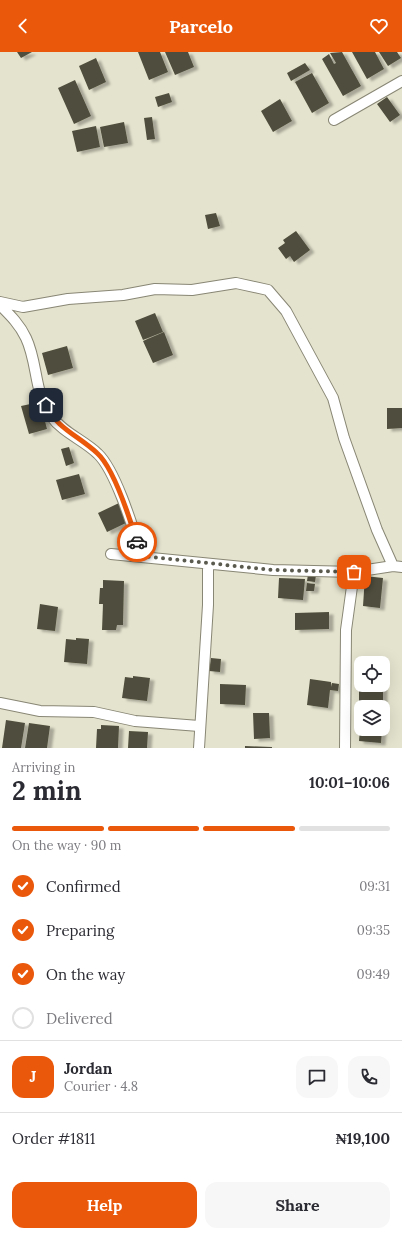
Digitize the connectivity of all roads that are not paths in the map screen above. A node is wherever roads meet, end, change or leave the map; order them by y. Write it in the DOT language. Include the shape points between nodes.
graph roads {
  1 [pos="402,81"];
  2 [pos="334,120"];
  3 [pos="0,302"];
  4 [pos="0,305"];
  5 [pos="111,554"];
  6 [pos="142,556"];
  7 [pos="208,564"];
  8 [pos="398,567"];
  9 [pos="354,572"];
  10 [pos="0,703"];
  11 [pos="199,726"];
  12 [pos="199,748"];
  13 [pos="344,748"];
  1 -- 2 [label="street"];
  3 -- 8 [label="street" via="22,307 155,289 192,290 236,283 268,290 286,311 333,398 344,438 377,530"];
  4 -- 6 [label="street" via="16,321 27,339 41,395 50,416 107,463"];
  5 -- 6 [label="street"];
  6 -- 7 [label="street"];
  7 -- 9 [label="street" via="273,570"];
  7 -- 11 [label="street" via="208,605"];
  8 -- 9 [label="street"];
  9 -- 13 [label="street" via="346,630"];
  10 -- 11 [label="street" via="40,711 94,712 135,721"];
  11 -- 12 [label="street"];
}
